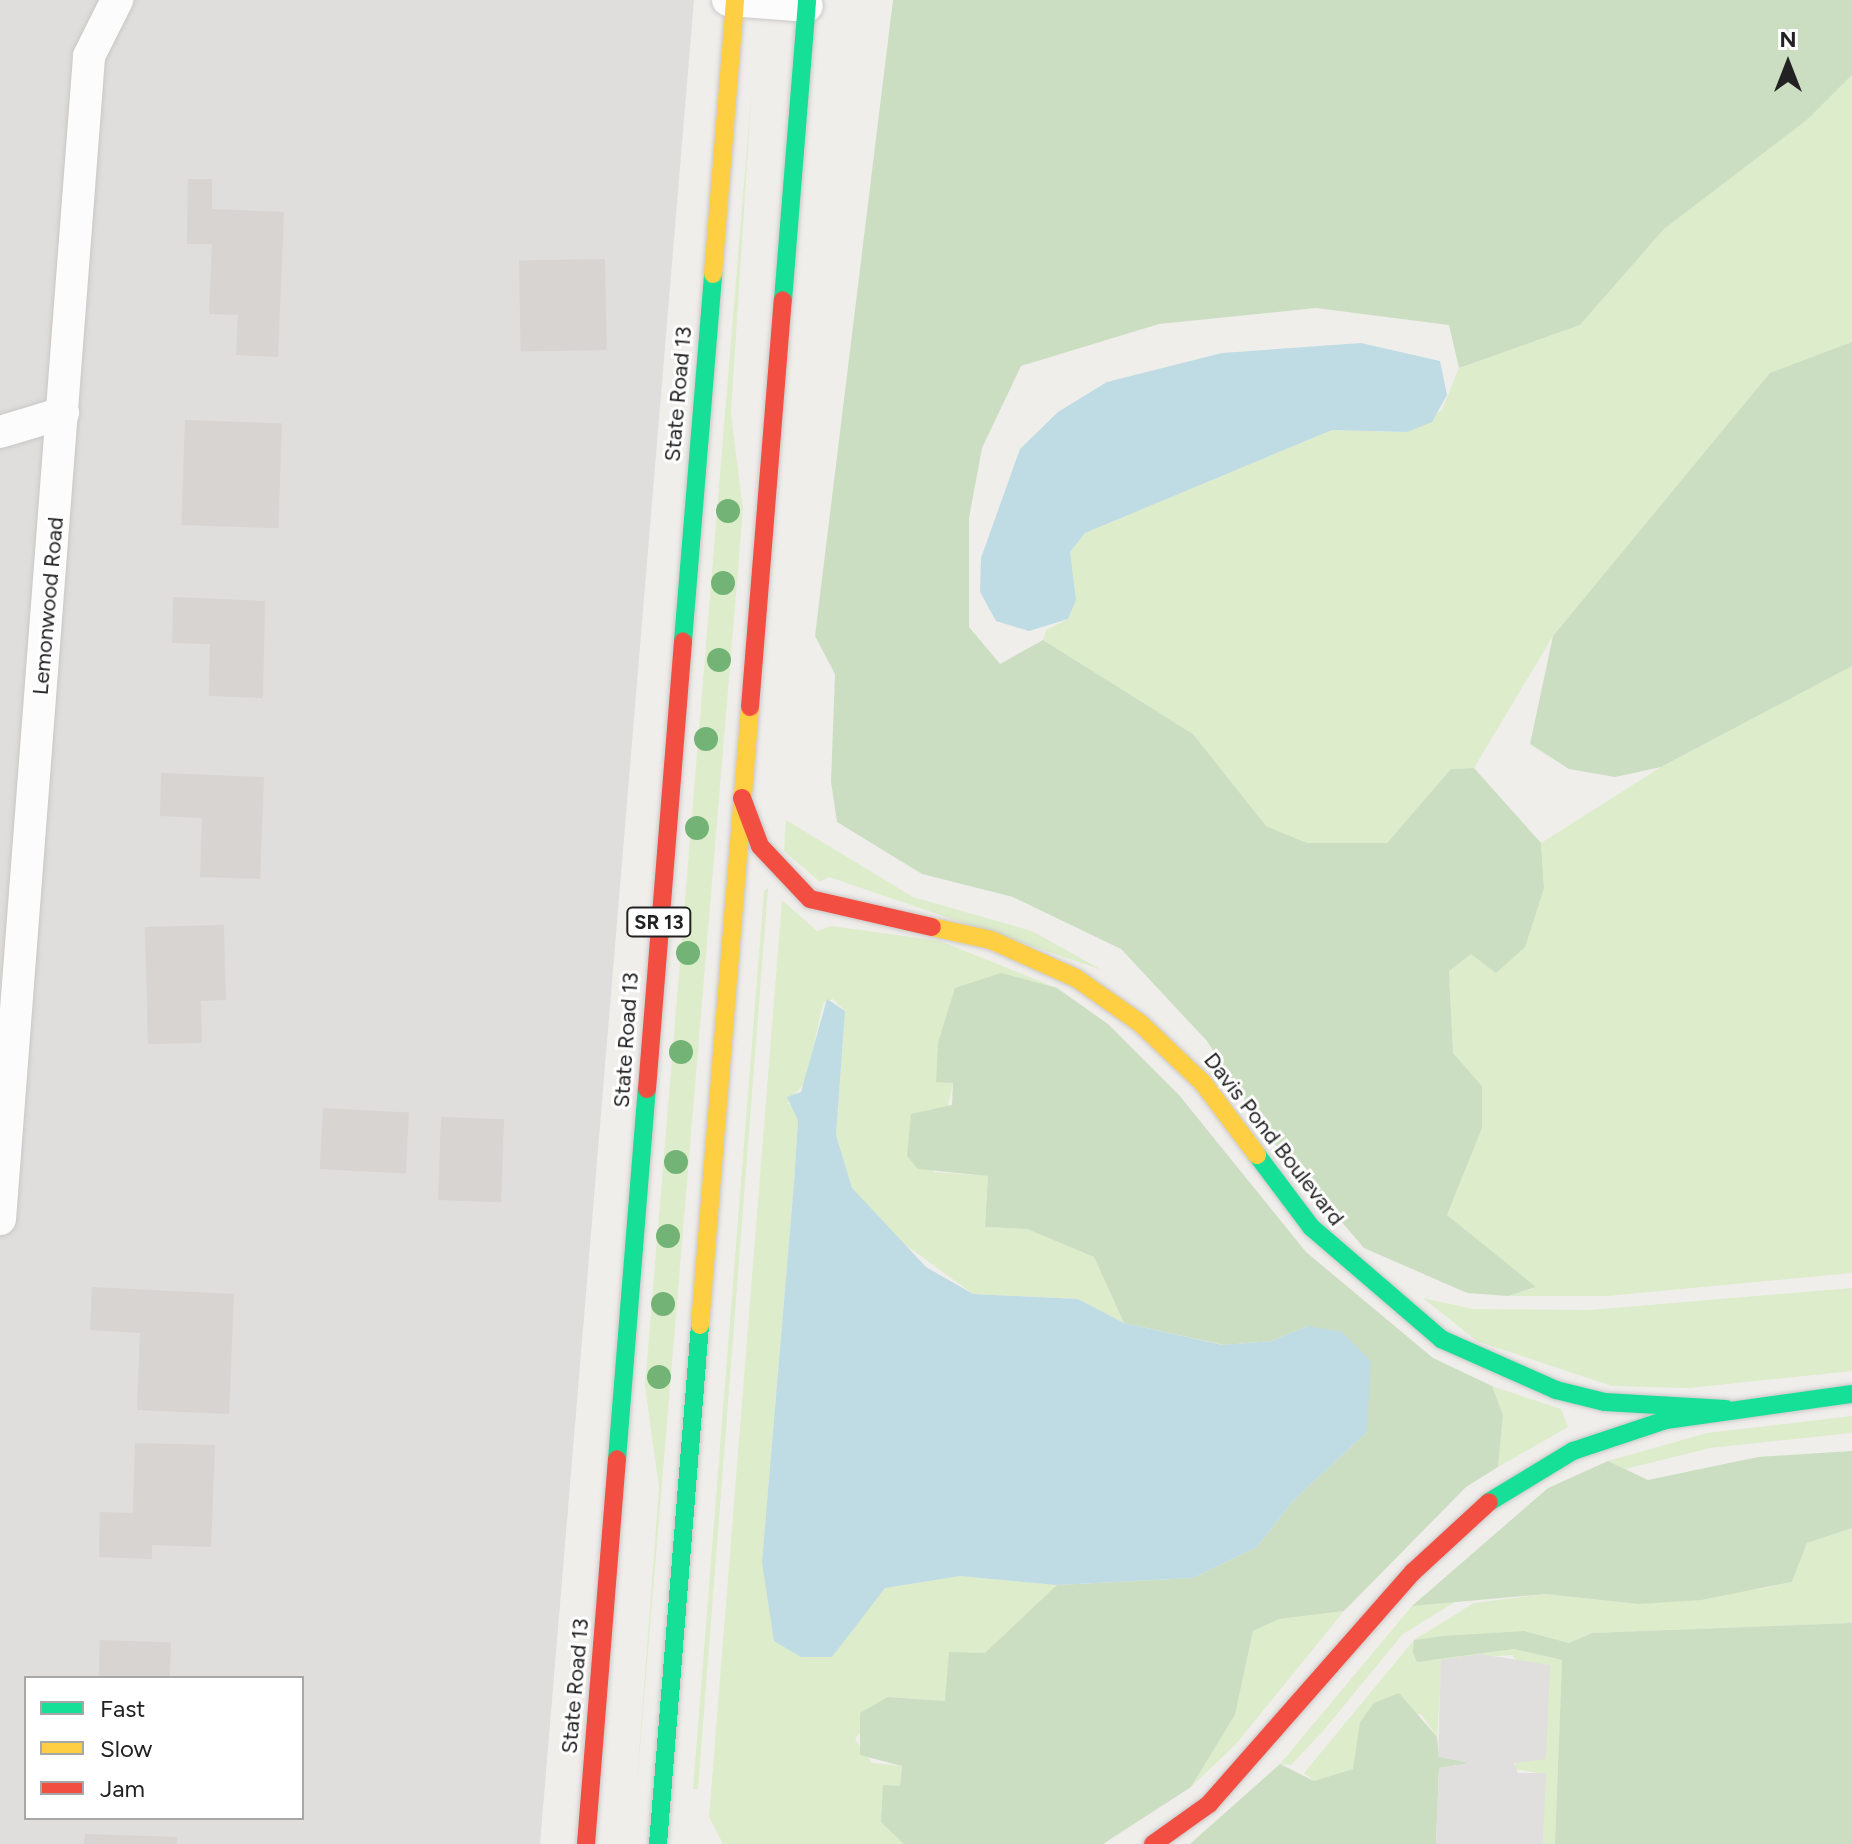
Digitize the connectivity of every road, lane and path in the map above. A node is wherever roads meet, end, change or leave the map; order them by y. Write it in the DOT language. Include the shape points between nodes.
graph roads {
  1 [pos="117,0"];
  2 [pos="728,0"];
  3 [pos="735,0"];
  4 [pos="807,3"];
  5 [pos="63,413"];
  6 [pos="0,432"];
  7 [pos="742,798"];
  8 [pos="0,1219"];
  9 [pos="1852,1394"];
  10 [pos="1726,1409"];
  11 [pos="586,1844"];
  12 [pos="658,1844"];
  13 [pos="1153,1844"];
  1 -- 5 [label="street, Lemonwood Road" via="89,56"];
  2 -- 3 [label="street"];
  3 -- 4 [label="street"];
  3 -- 11 [label="main road, State Road 13 / SR 13"];
  4 -- 7 [label="main road"];
  5 -- 6 [label="street"];
  5 -- 8 [label="street, Lemonwood Road"];
  7 -- 10 [label="main road, Davis Pond Boulevard" via="760,846 810,899 991,940 1076,978 1140,1023 1203,1083 1333,1250 1441,1339 1568,1393"];
  7 -- 12 [label="main road"];
  9 -- 10 [label="main road, Davis Pond Boulevard"];
  10 -- 13 [label="main road, Davis Pond Boulevard" via="1605,1439 1504,1488 1413,1572 1229,1784"];
}
